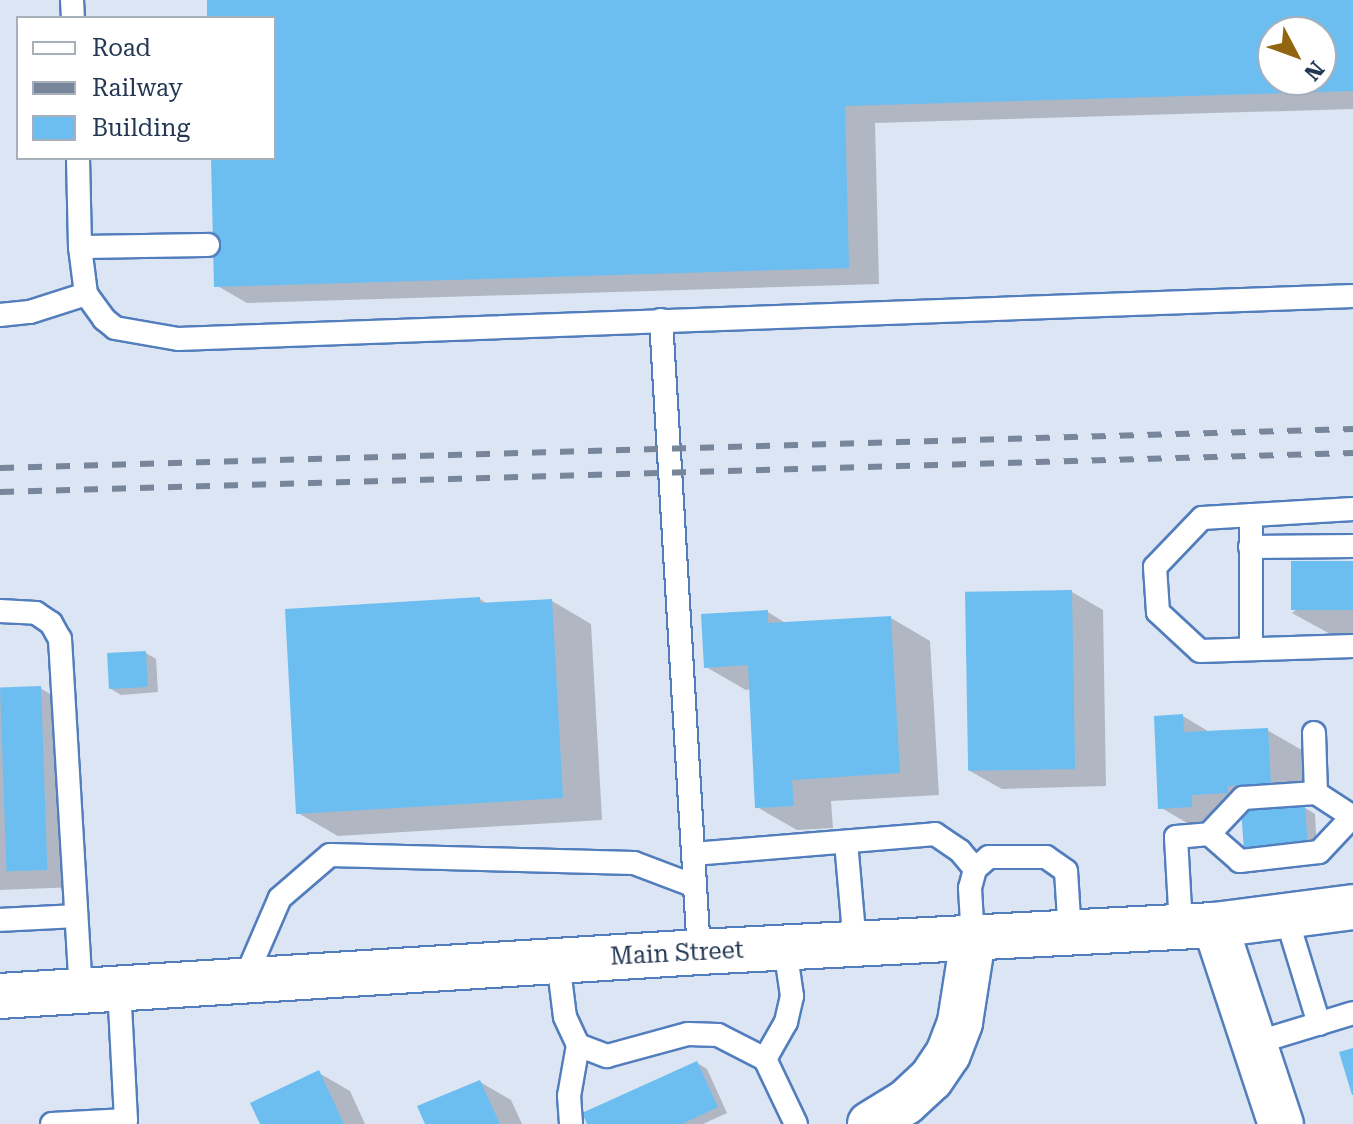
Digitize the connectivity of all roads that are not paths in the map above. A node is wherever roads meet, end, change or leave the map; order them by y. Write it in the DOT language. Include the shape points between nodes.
graph roads {
  1 [pos="78,160"];
  2 [pos="208,245"];
  3 [pos="80,247"];
  4 [pos="86,294"];
  5 [pos="1353,296"];
  6 [pos="0,315"];
  7 [pos="661,320"];
  8 [pos="1353,509"];
  9 [pos="1251,515"];
  10 [pos="1353,546"];
  11 [pos="1250,547"];
  12 [pos="0,611"];
  13 [pos="1353,646"];
  14 [pos="1251,649"];
  15 [pos="1314,733"];
  16 [pos="1316,793"];
  17 [pos="1353,817"];
  18 [pos="1209,834"];
  19 [pos="846,842"];
  20 [pos="693,854"];
  21 [pos="975,869"];
  22 [pos="695,886"];
  23 [pos="1353,907"];
  24 [pos="76,916"];
  25 [pos="1286,916"];
  26 [pos="0,920"];
  27 [pos="1198,926"];
  28 [pos="1070,934"];
  29 [pos="973,939"];
  30 [pos="855,945"];
  31 [pos="785,948"];
  32 [pos="699,952"];
  33 [pos="558,961"];
  34 [pos="244,981"];
  35 [pos="100,990"];
  36 [pos="0,996"];
  37 [pos="1353,1013"];
  38 [pos="1319,1024"];
  39 [pos="1255,1043"];
  40 [pos="578,1045"];
  41 [pos="765,1059"];
  42 [pos="127,1122"];
  43 [pos="52,1124"];
  44 [pos="571,1124"];
  45 [pos="796,1124"];
  46 [pos="870,1124"];
  47 [pos="1281,1124"];
  1 -- 3 [label="lane"];
  2 -- 3 [label="lane"];
  3 -- 4 [label="lane"];
  4 -- 6 [label="lane" via="30,312"];
  4 -- 7 [label="lane" via="115,328 178,339"];
  5 -- 7 [label="lane"];
  7 -- 20 [label="lane"];
  8 -- 9 [label="lane"];
  9 -- 11 [label="lane"];
  9 -- 14 [label="lane" via="1202,518 1155,567 1158,612 1200,651"];
  10 -- 11 [label="lane"];
  11 -- 14 [label="lane"];
  12 -- 24 [label="lane" via="36,613 51,623 60,639"];
  13 -- 14 [label="lane"];
  15 -- 16 [label="lane"];
  16 -- 17 [label="lane"];
  16 -- 18 [label="lane" via="1243,798"];
  17 -- 18 [label="lane" via="1319,852 1240,861"];
  18 -- 27 [label="lane" via="1176,837"];
  19 -- 20 [label="lane"];
  19 -- 21 [label="lane" via="935,834"];
  19 -- 30 [label="lane"];
  20 -- 22 [label="lane"];
  21 -- 28 [label="lane" via="989,857 1046,857 1066,871"];
  21 -- 29 [label="lane" via="970,888"];
  22 -- 32 [label="lane"];
  22 -- 34 [label="lane" via="634,863 330,855 280,898"];
  23 -- 25 [label="main road, Main Street"];
  24 -- 26 [label="lane"];
  24 -- 35 [label="lane"];
  25 -- 27 [label="main road, Main Street"];
  25 -- 38 [label="lane"];
  27 -- 28 [label="main road, Main Street"];
  27 -- 39 [label="main road"];
  28 -- 29 [label="main road, Main Street"];
  29 -- 30 [label="main road, Main Street"];
  29 -- 46 [label="main road" via="960,1022 948,1054 906,1102"];
  30 -- 31 [label="main road, Main Street"];
  31 -- 32 [label="main road, Main Street"];
  31 -- 41 [label="lane" via="792,996 786,1022"];
  32 -- 33 [label="main road, Main Street"];
  33 -- 34 [label="main road, Main Street"];
  33 -- 40 [label="lane" via="565,1017"];
  34 -- 35 [label="main road, Main Street"];
  35 -- 36 [label="main road, Main Street"];
  35 -- 42 [label="lane"];
  37 -- 38 [label="lane"];
  38 -- 39 [label="lane"];
  39 -- 47 [label="main road"];
  40 -- 41 [label="lane" via="607,1056 688,1034 718,1035"];
  40 -- 44 [label="lane" via="569,1096"];
  41 -- 45 [label="lane"];
  42 -- 43 [label="lane"];
}
